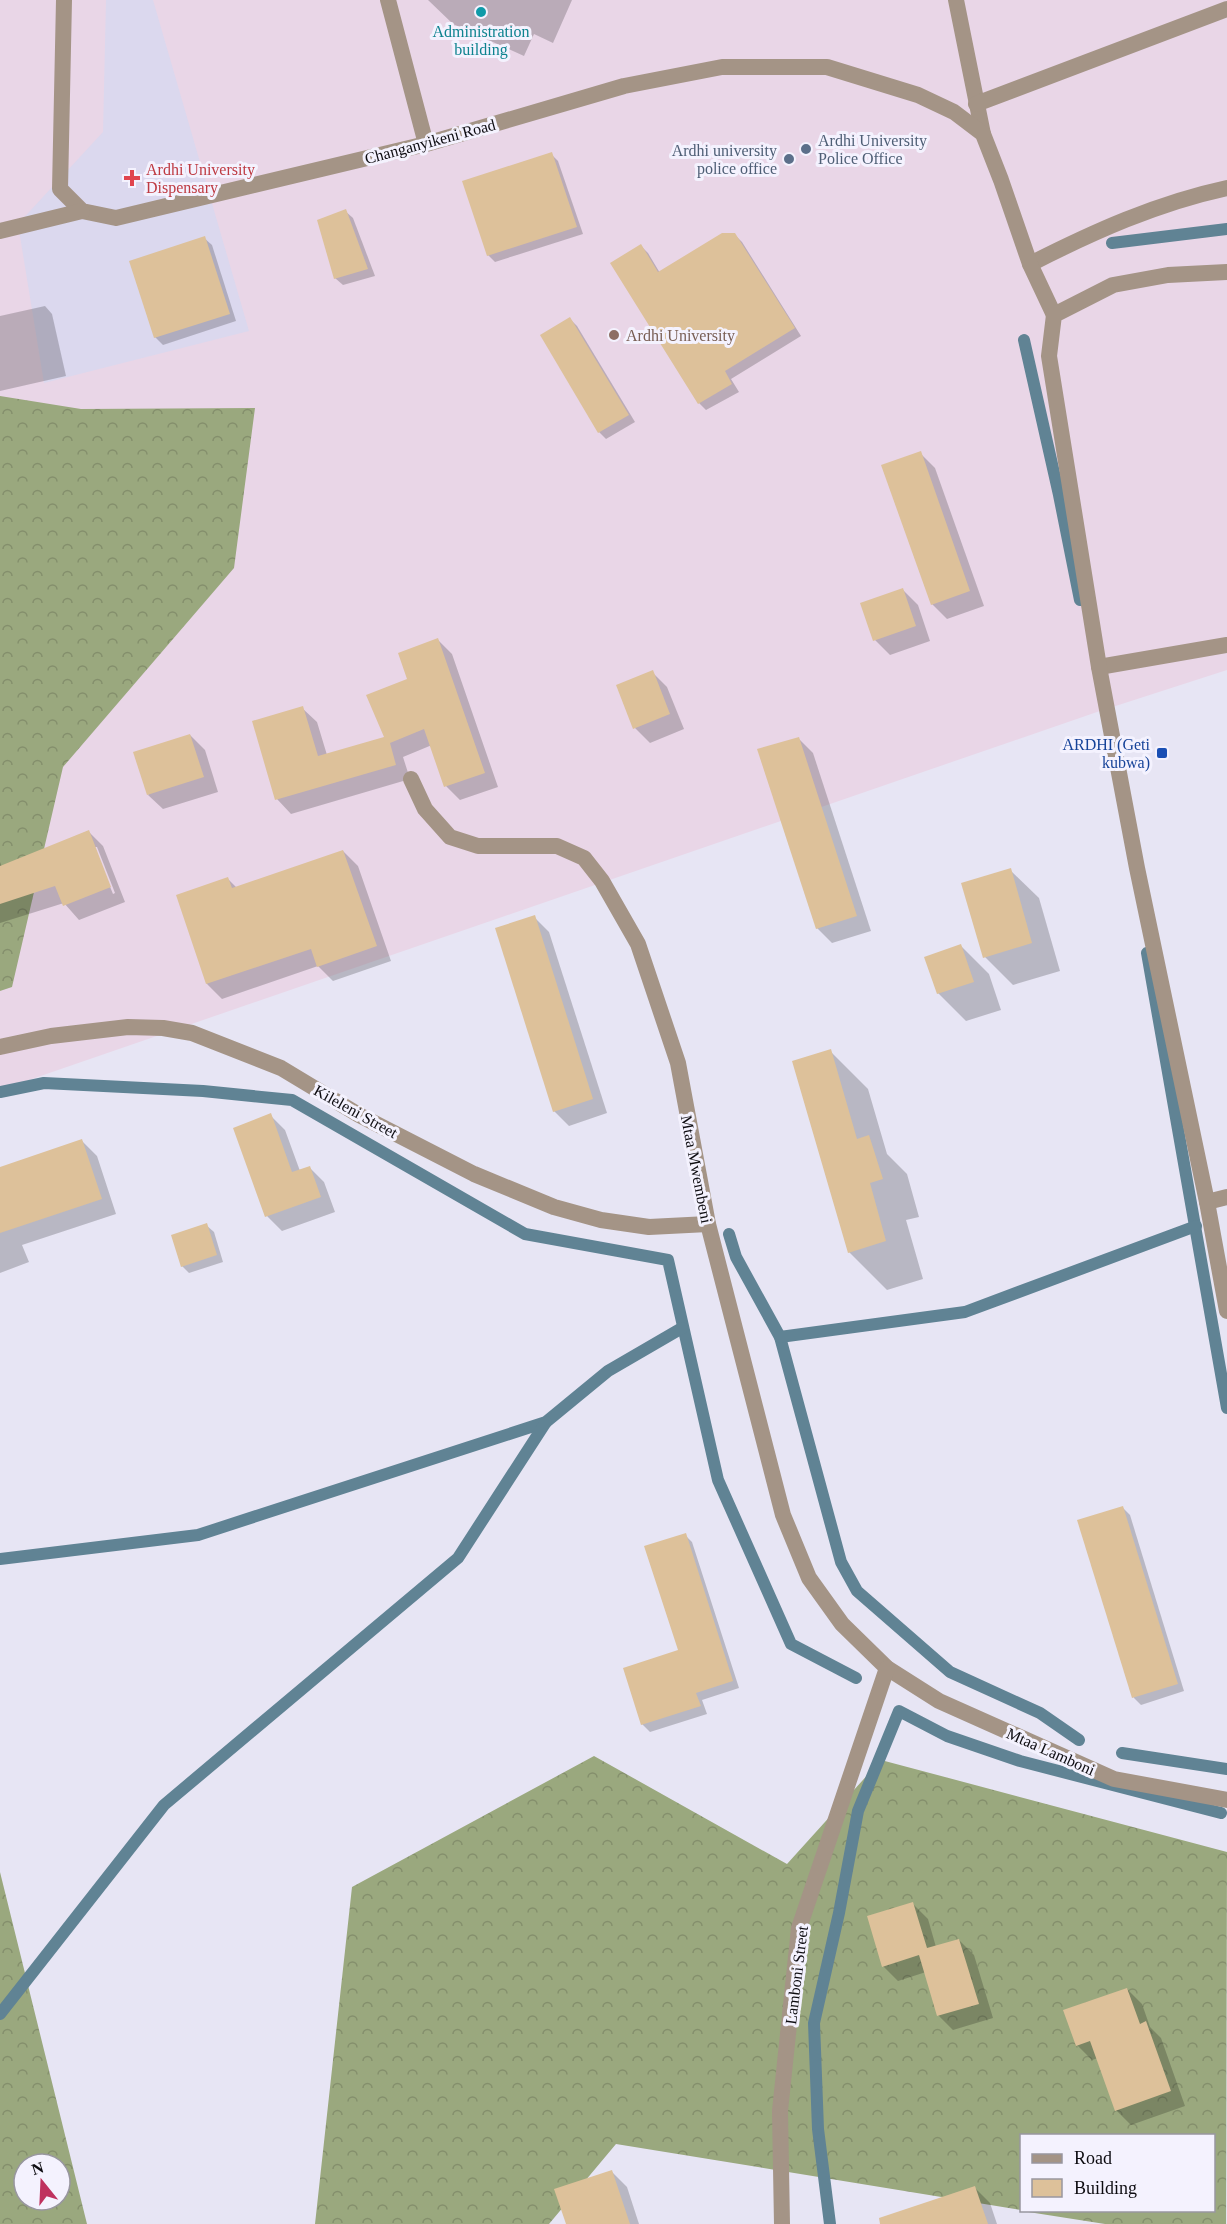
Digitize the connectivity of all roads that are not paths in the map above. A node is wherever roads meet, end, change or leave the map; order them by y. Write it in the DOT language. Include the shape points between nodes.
graph roads {
  1 [pos="64,0"];
  2 [pos="388,0"];
  3 [pos="956,0"];
  4 [pos="1227,9"];
  5 [pos="976,104"];
  6 [pos="983,134"];
  7 [pos="426,144"];
  8 [pos="1227,188"];
  9 [pos="82,211"];
  10 [pos="0,231"];
  11 [pos="1030,264"];
  12 [pos="1227,272"];
  13 [pos="1054,315"];
  14 [pos="1227,645"];
  15 [pos="1099,667"];
  16 [pos="411,779"];
  17 [pos="0,1047"];
  18 [pos="1227,1197"];
  19 [pos="1207,1202"];
  20 [pos="708,1224"];
  21 [pos="1227,1311"];
  22 [pos="887,1668"];
  23 [pos="1227,1800"];
  24 [pos="782,2224"];
  1 -- 9 [label="street" via="60,189"];
  2 -- 7 [label="street"];
  3 -- 5 [label="street"];
  4 -- 5 [label="street"];
  5 -- 6 [label="street"];
  6 -- 7 [label="street, Changanyikeni Road" via="954,112 918,95 827,67 722,67 624,86"];
  6 -- 11 [label="street"];
  7 -- 9 [label="street, Changanyikeni Road" via="116,218"];
  8 -- 11 [label="street" via="1138,214"];
  9 -- 10 [label="street"];
  11 -- 13 [label="street"];
  12 -- 13 [label="street" via="1168,275 1113,285"];
  13 -- 15 [label="street" via="1049,356 1053,389"];
  14 -- 15 [label="street"];
  15 -- 19 [label="street"];
  16 -- 20 [label="street, Mtaa Mwembeni" via="424,809 450,837 478,846 557,846 584,858 602,881 638,944 678,1063"];
  17 -- 20 [label="street, Kileleni Street" via="128,1027 192,1033 281,1068 359,1115 474,1174 554,1207 648,1227"];
  18 -- 19 [label="street"];
  19 -- 21 [label="street"];
  20 -- 22 [label="street, Mtaa Mwembeni" via="783,1515 809,1578 842,1624"];
  22 -- 23 [label="street, Mtaa Lamboni" via="939,1701 1114,1779"];
  22 -- 24 [label="street, Lamboni Street" via="799,1928 780,2111"];
}
